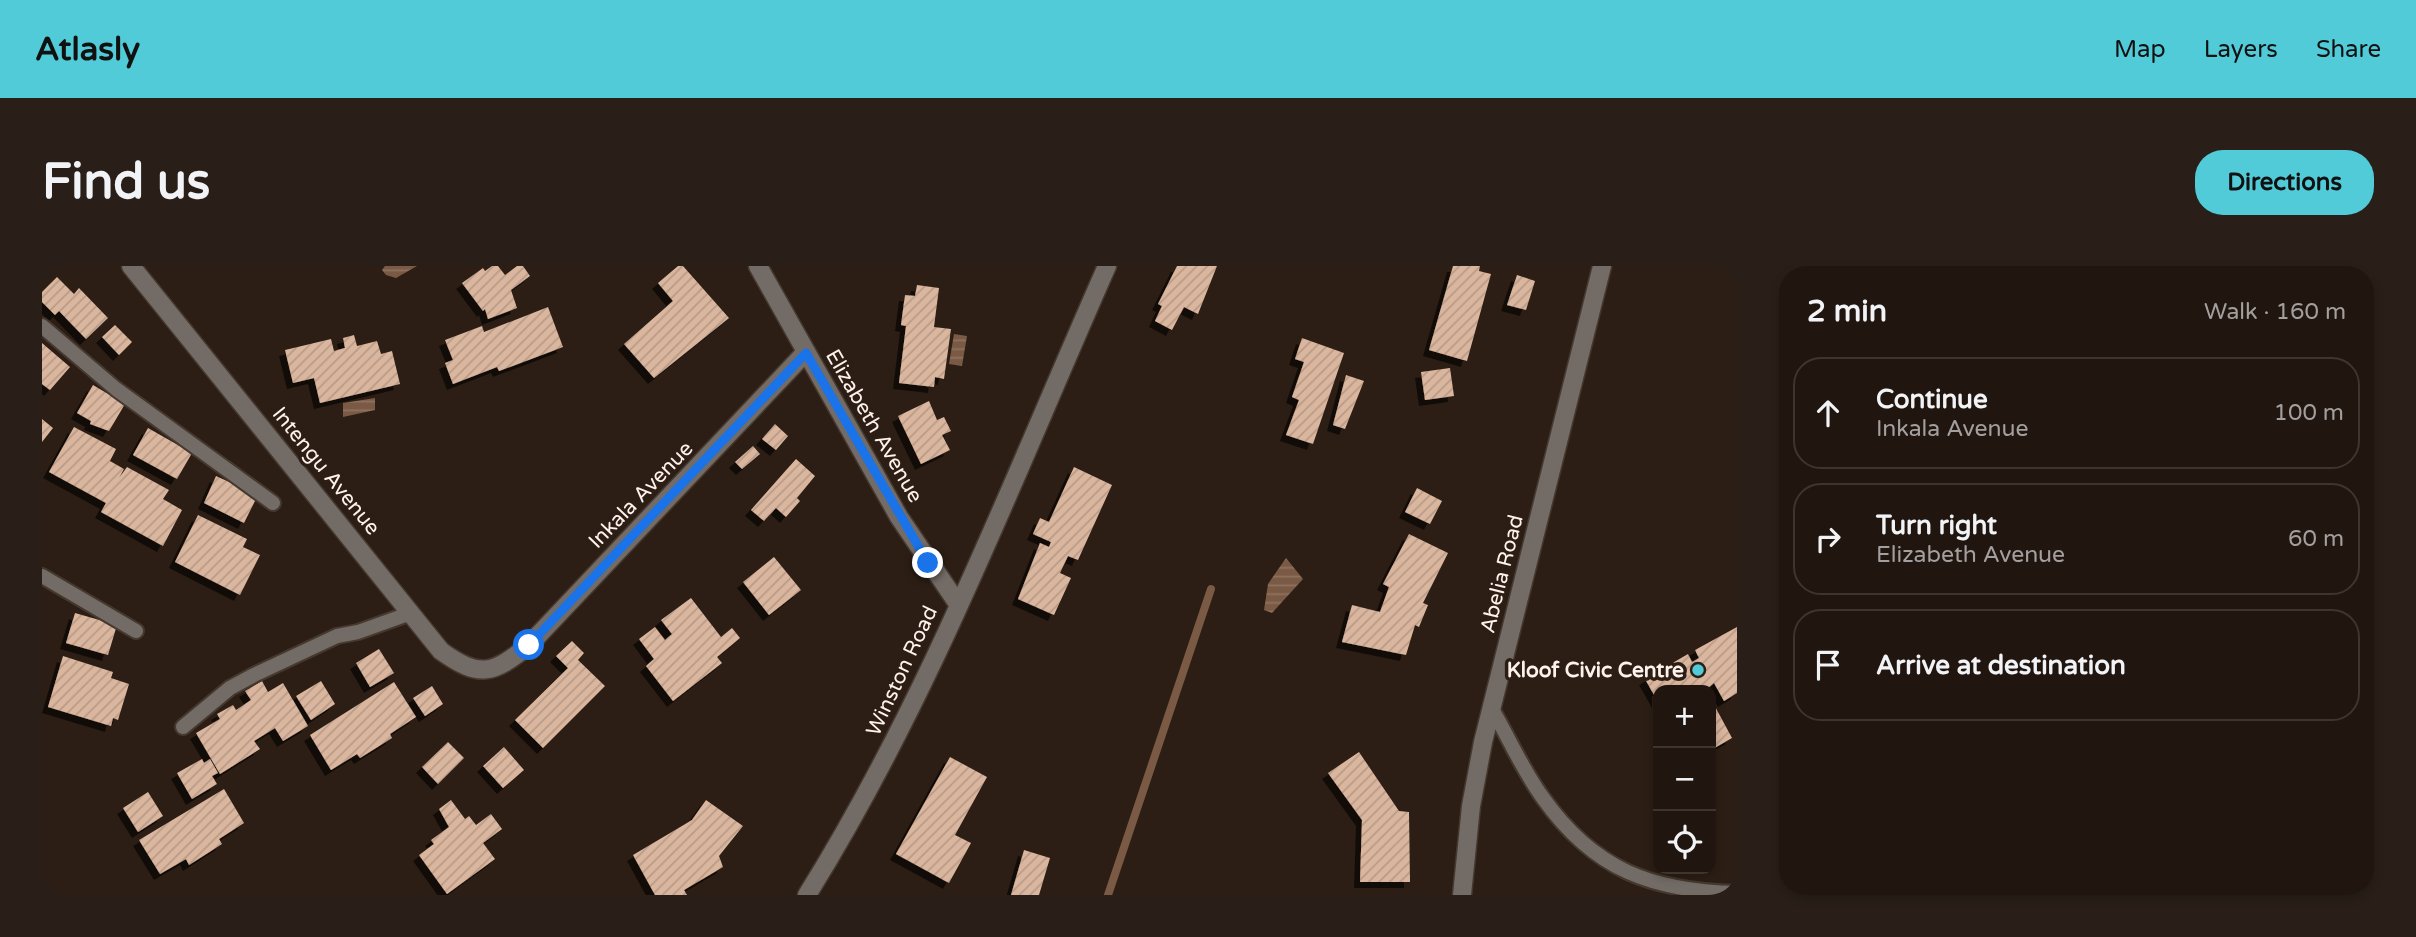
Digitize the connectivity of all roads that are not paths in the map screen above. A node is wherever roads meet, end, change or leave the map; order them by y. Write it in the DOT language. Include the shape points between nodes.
graph roads {
  1 [pos="131,266"];
  2 [pos="758,266"];
  3 [pos="1107,266"];
  4 [pos="1602,266"];
  5 [pos="42,326"];
  6 [pos="806,353"];
  7 [pos="273,503"];
  8 [pos="42,576"];
  9 [pos="958,604"];
  10 [pos="411,613"];
  11 [pos="135,631"];
  12 [pos="505,664"];
  13 [pos="1492,709"];
  14 [pos="183,727"];
  15 [pos="1737,893"];
  16 [pos="807,895"];
  17 [pos="1462,895"];
  1 -- 10 [label="street, Intengu Avenue"];
  2 -- 6 [label="street, Elizabeth Avenue"];
  3 -- 9 [label="street, Winston Road"];
  4 -- 13 [label="street, Abelia Road"];
  5 -- 7 [label="lane" via="116,389"];
  6 -- 9 [label="street, Elizabeth Avenue" via="899,517"];
  6 -- 12 [label="street, Inkala Avenue" via="538,635"];
  8 -- 11 [label="lane"];
  9 -- 16 [label="street, Winston Road" via="887,756"];
  10 -- 12 [label="street, Intengu Avenue" via="441,651 470,670 488,671"];
  10 -- 14 [label="lane" via="337,636 254,675 230,688"];
  13 -- 15 [label="lane" via="1542,798 1601,859 1639,880 1701,892"];
  13 -- 17 [label="street, Abelia Road" via="1471,806"];
}
